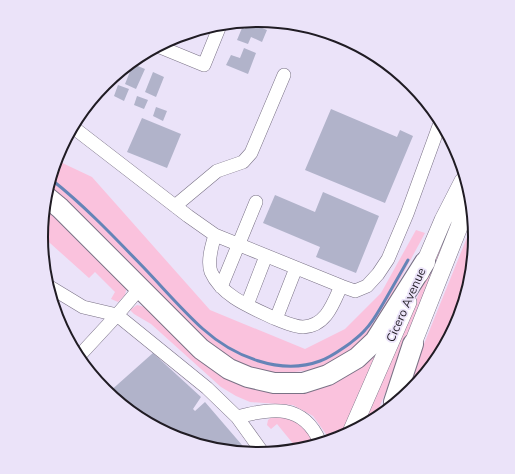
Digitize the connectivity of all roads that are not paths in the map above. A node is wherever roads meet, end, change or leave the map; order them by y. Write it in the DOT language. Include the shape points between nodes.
graph roads {
  1 [pos="218,31"];
  2 [pos="166,48"];
  3 [pos="284,75"];
  4 [pos="77,130"];
  5 [pos="438,130"];
  6 [pos="461,186"];
  7 [pos="51,201"];
  8 [pos="256,202"];
  9 [pos="175,206"];
  10 [pos="466,208"];
  11 [pos="215,235"];
  12 [pos="239,244"];
  13 [pos="266,256"];
  14 [pos="425,262"];
  15 [pos="296,268"];
  16 [pos="341,286"];
  17 [pos="221,287"];
  18 [pos="140,288"];
  19 [pos="55,290"];
  20 [pos="247,305"];
  21 [pos="117,315"];
  22 [pos="276,319"];
  23 [pos="413,344"];
  24 [pos="82,353"];
  25 [pos="396,395"];
  26 [pos="389,400"];
  27 [pos="237,417"];
  28 [pos="355,422"];
  29 [pos="319,438"];
  30 [pos="259,447"];
  1 -- 2 [label="street" via="204,64"];
  3 -- 9 [label="street" via="251,153 243,162 217,171"];
  4 -- 9 [label="street"];
  5 -- 16 [label="street" via="388,260 367,286 355,291"];
  6 -- 14 [label="main road, Cicero Avenue"];
  7 -- 18 [label="highway"];
  8 -- 12 [label="street"];
  9 -- 11 [label="street"];
  10 -- 23 [label="main road, Cicero Avenue"];
  11 -- 12 [label="street"];
  11 -- 17 [label="street" via="210,252 211,271"];
  12 -- 13 [label="street"];
  12 -- 17 [label="street"];
  13 -- 15 [label="street"];
  13 -- 20 [label="street"];
  14 -- 18 [label="highway" via="375,341 357,358 328,375 303,383 274,383 229,369 201,349"];
  14 -- 28 [label="main road, Cicero Avenue"];
  15 -- 16 [label="street"];
  15 -- 22 [label="street"];
  16 -- 22 [label="street" via="326,317 318,322 302,327"];
  17 -- 20 [label="street"];
  18 -- 21 [label="street"];
  19 -- 21 [label="street" via="83,307"];
  20 -- 22 [label="street"];
  21 -- 24 [label="street"];
  21 -- 27 [label="street" via="207,388"];
  23 -- 25 [label="highway"];
  23 -- 26 [label="main road, Cicero Avenue"];
  27 -- 29 [label="street" via="263,411 287,411 306,420"];
  27 -- 30 [label="street"];
}
